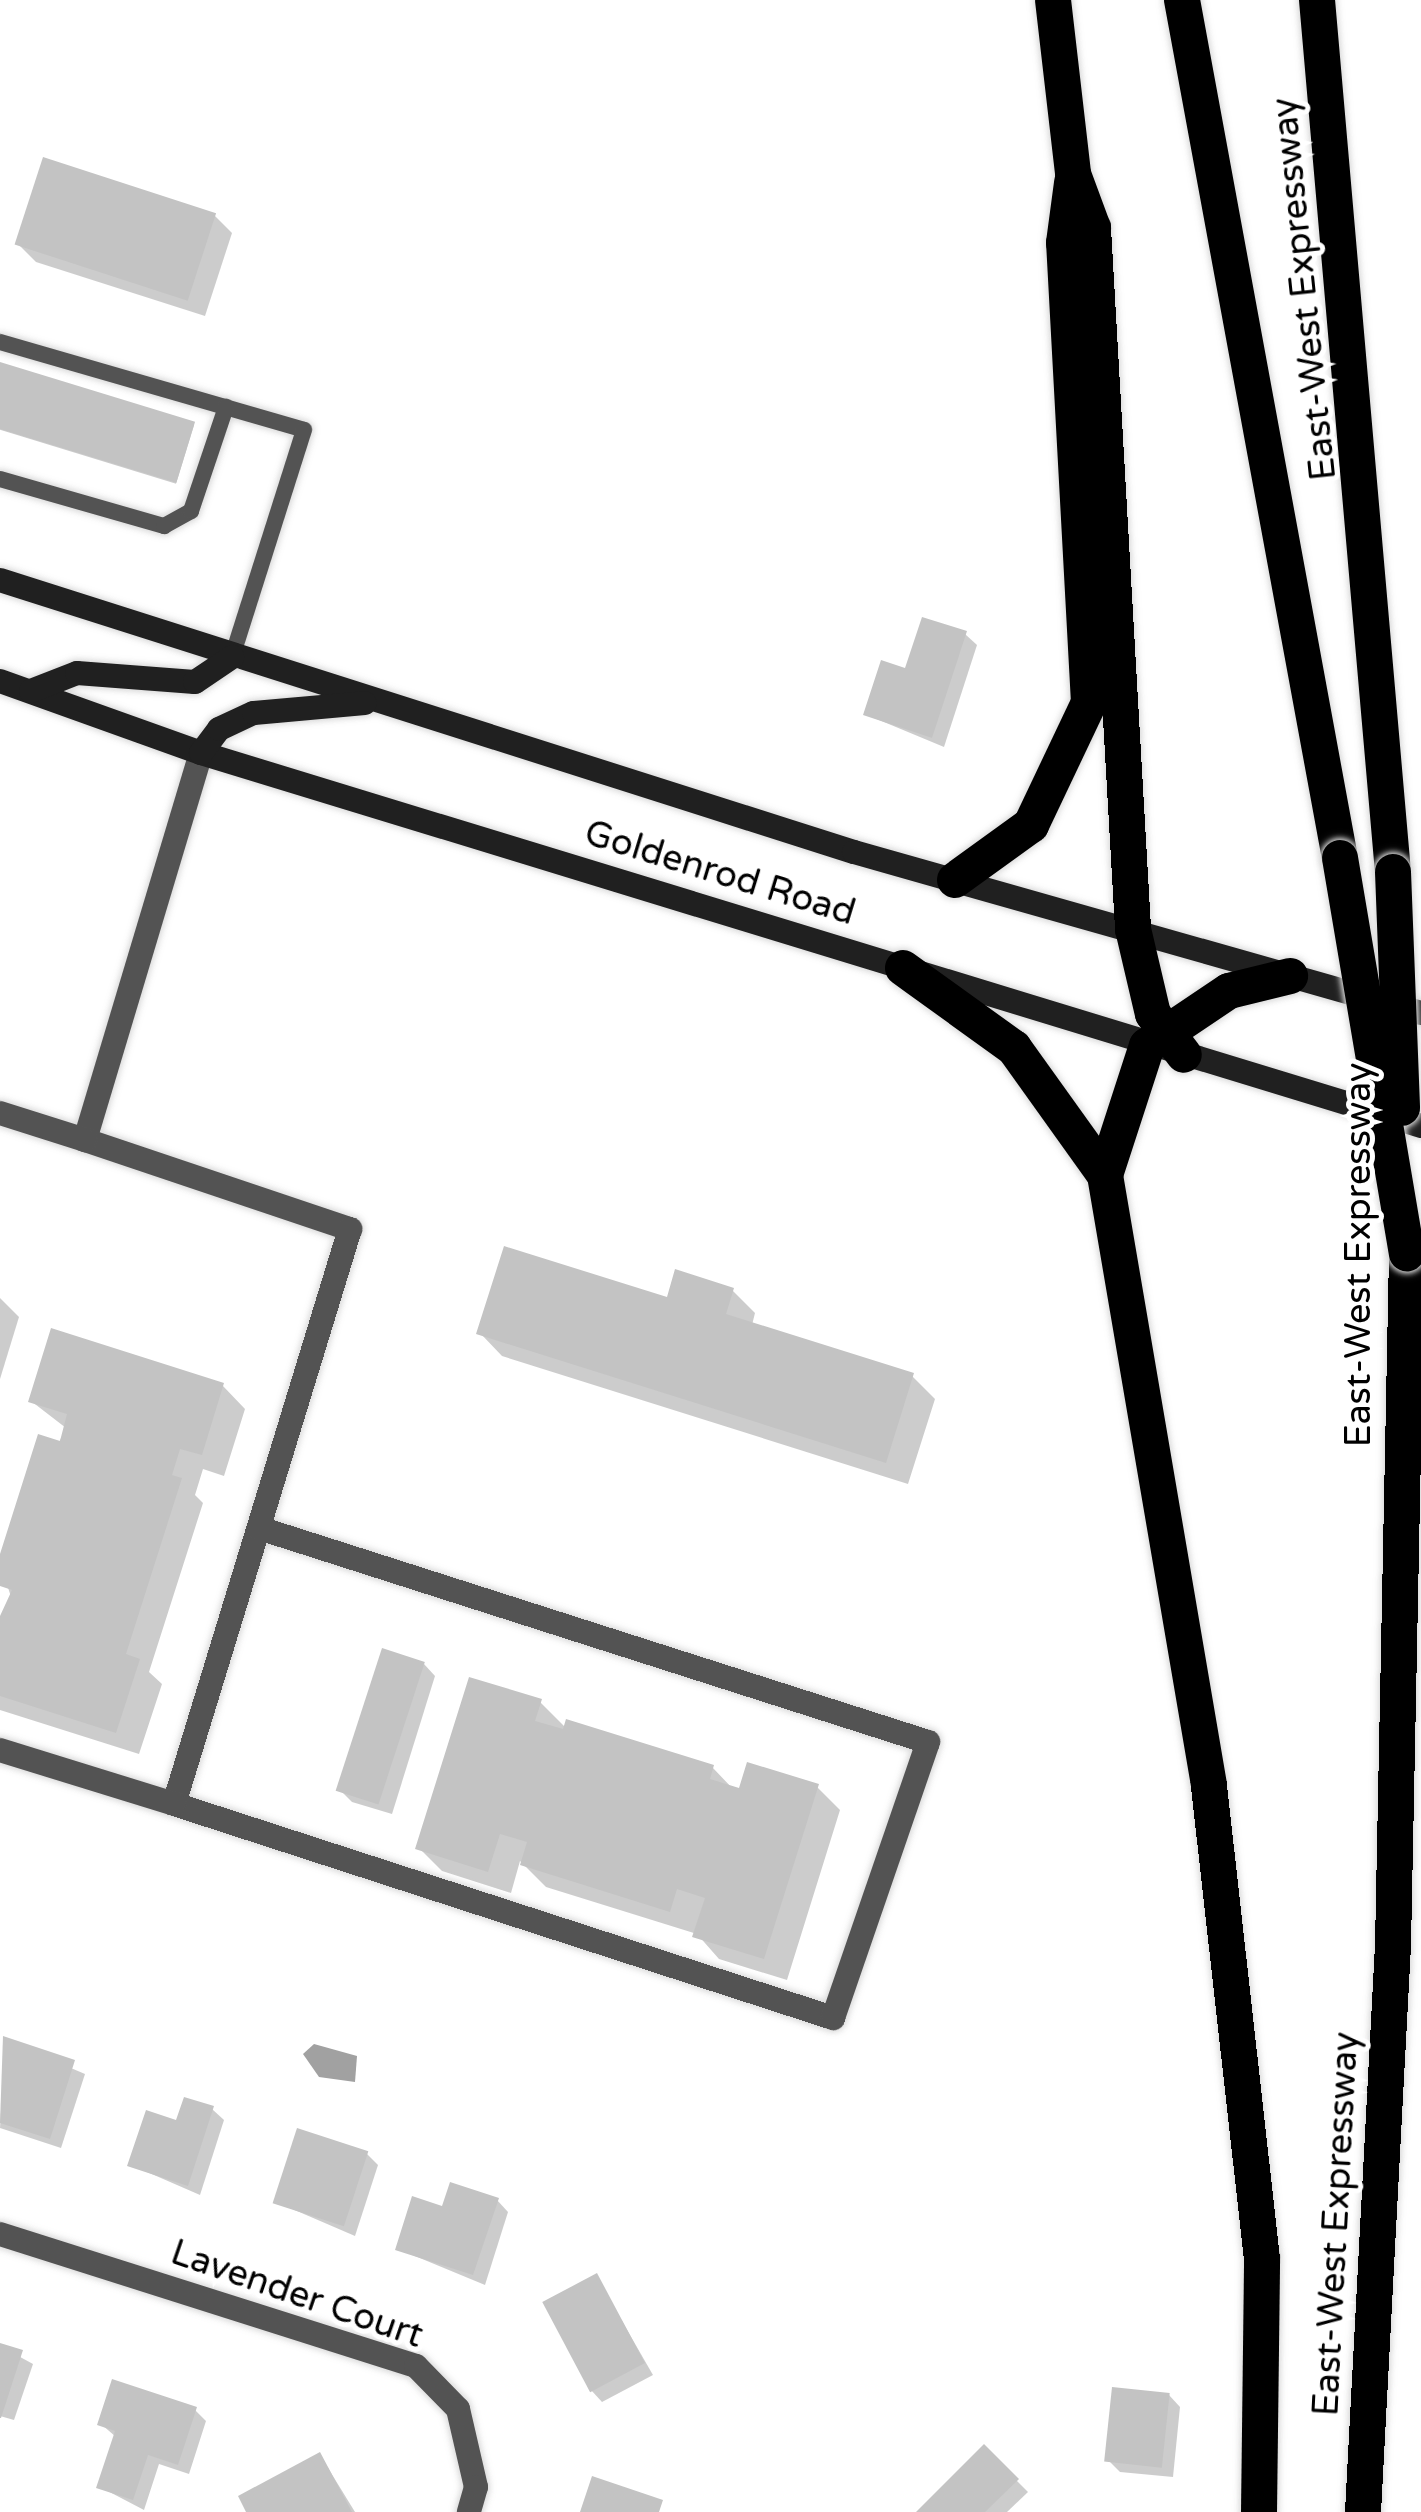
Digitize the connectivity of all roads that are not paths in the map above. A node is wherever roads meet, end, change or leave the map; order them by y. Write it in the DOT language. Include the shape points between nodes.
graph roads {
  1 [pos="1053,0"];
  2 [pos="1182,0"];
  3 [pos="1317,0"];
  4 [pos="1073,174"];
  5 [pos="0,342"];
  6 [pos="226,407"];
  7 [pos="0,479"];
  8 [pos="0,580"];
  9 [pos="232,657"];
  10 [pos="0,681"];
  11 [pos="31,691"];
  12 [pos="379,701"];
  13 [pos="201,753"];
  14 [pos="955,880"];
  15 [pos="1132,929"];
  16 [pos="903,968"];
  17 [pos="1290,976"];
  18 [pos="1421,1013"];
  19 [pos="1165,1043"];
  20 [pos="0,1113"];
  21 [pos="1421,1126"];
  22 [pos="85,1139"];
  23 [pos="1105,1174"];
  24 [pos="1407,1253"];
  25 [pos="259,1528"];
  26 [pos="0,1750"];
  27 [pos="174,1804"];
  28 [pos="0,2234"];
  29 [pos="469,2512"];
  30 [pos="1259,2512"];
  31 [pos="1364,2512"];
  1 -- 4 [label="highway"];
  2 -- 24 [label="highway, bridge"];
  3 -- 24 [label="highway, East-West Expressway, bridge" via="1393,872"];
  4 -- 14 [label="highway" via="1064,243 1089,703 1031,824"];
  4 -- 15 [label="highway" via="1093,228"];
  5 -- 6 [label="lane"];
  6 -- 7 [label="lane" via="191,511 164,526"];
  6 -- 9 [label="lane" via="304,430"];
  8 -- 9 [label="main road, Goldenrod Road"];
  9 -- 11 [label="main road" via="195,682 77,674"];
  9 -- 12 [label="main road, Goldenrod Road"];
  10 -- 11 [label="main road, Goldenrod Road"];
  11 -- 13 [label="main road, Goldenrod Road"];
  12 -- 13 [label="main road" via="254,713 219,728"];
  12 -- 14 [label="main road, Goldenrod Road"];
  13 -- 16 [label="main road, Goldenrod Road"];
  13 -- 22 [label="street"];
  14 -- 15 [label="main road, Goldenrod Road"];
  15 -- 17 [label="main road, Goldenrod Road"];
  15 -- 19 [label="highway"];
  16 -- 19 [label="main road, Goldenrod Road"];
  16 -- 23 [label="highway" via="1014,1048"];
  17 -- 18 [label="main road, Goldenrod Road"];
  17 -- 19 [label="highway" via="1229,992"];
  19 -- 21 [label="main road, Goldenrod Road"];
  19 -- 23 [label="highway"];
  20 -- 22 [label="street"];
  22 -- 25 [label="street" via="350,1229"];
  23 -- 30 [label="highway" via="1209,1785 1262,2259"];
  24 -- 31 [label="highway, East-West Expressway" via="1393,1945"];
  25 -- 27 [label="street"];
  25 -- 27 [label="street" via="928,1742 833,2018"];
  26 -- 27 [label="street"];
  28 -- 29 [label="street, Lavender Court" via="416,2366 458,2409 476,2486"];
}
